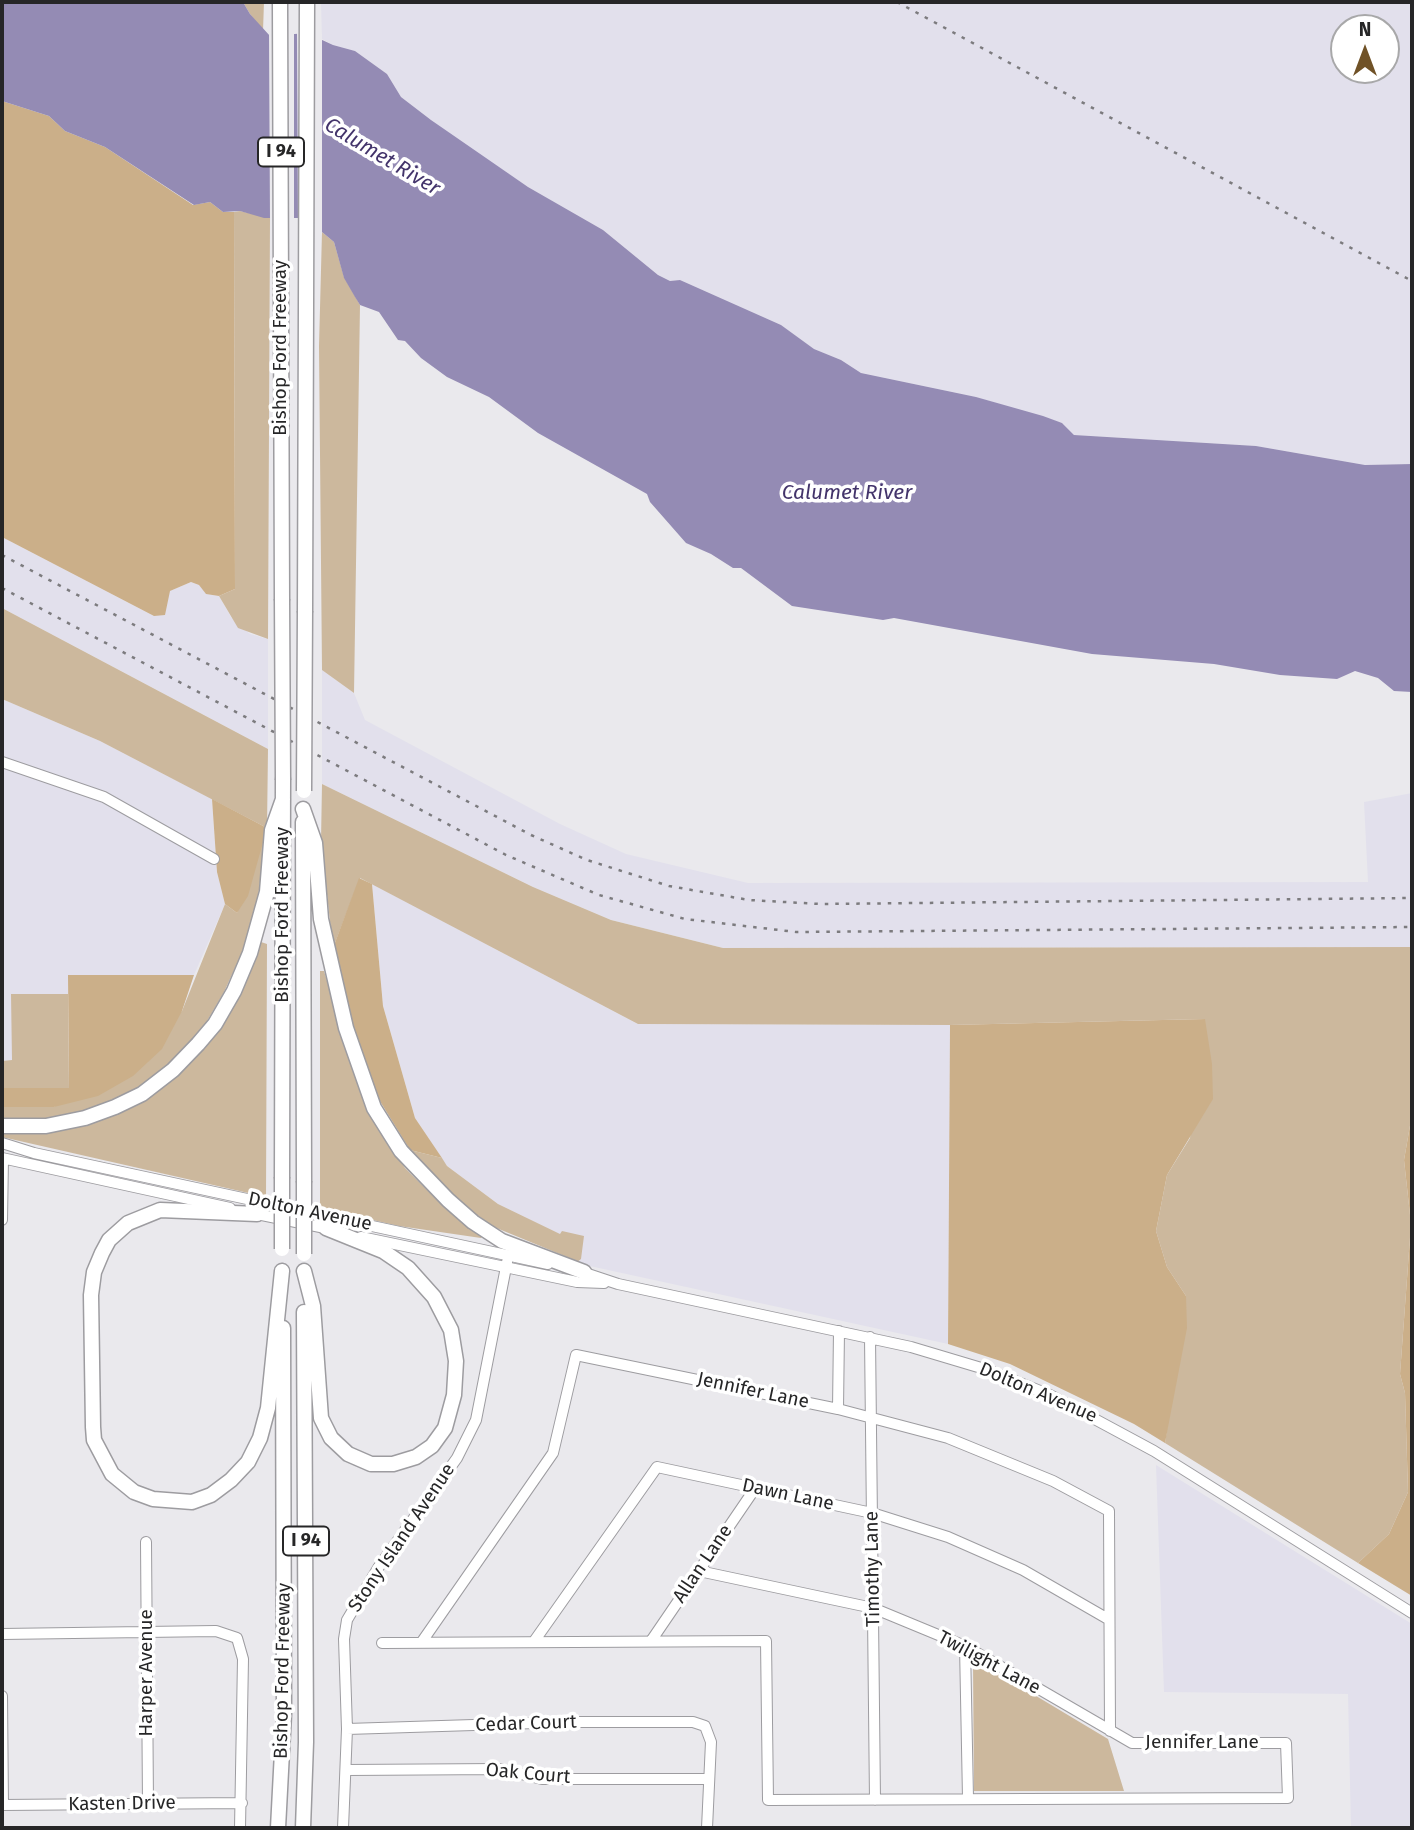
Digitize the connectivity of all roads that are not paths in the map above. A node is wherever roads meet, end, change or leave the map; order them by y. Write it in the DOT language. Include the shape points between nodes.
graph roads {
  1 [pos="280,2"];
  2 [pos="307,2"];
  3 [pos="2,762"];
  4 [pos="283,799"];
  5 [pos="303,809"];
  6 [pos="214,859"];
  7 [pos="2,1126"];
  8 [pos="2,1143"];
  9 [pos="2,1159"];
  10 [pos="257,1214"];
  11 [pos="2,1220"];
  12 [pos="326,1228"];
  13 [pos="509,1255"];
  14 [pos="506,1267"];
  15 [pos="282,1271"];
  16 [pos="304,1271"];
  17 [pos="584,1272"];
  18 [pos="618,1284"];
  19 [pos="839,1331"];
  20 [pos="870,1337"];
  21 [pos="838,1409"];
  22 [pos="870,1416"];
  23 [pos="756,1488"];
  24 [pos="872,1513"];
  25 [pos="146,1542"];
  26 [pos="699,1571"];
  27 [pos="873,1608"];
  28 [pos="1412,1613"];
  29 [pos="1108,1619"];
  30 [pos="147,1633"];
  31 [pos="2,1634"];
  32 [pos="535,1640"];
  33 [pos="651,1641"];
  34 [pos="382,1643"];
  35 [pos="421,1643"];
  36 [pos="965,1646"];
  37 [pos="2,1696"];
  38 [pos="347,1729"];
  39 [pos="1110,1731"];
  40 [pos="346,1770"];
  41 [pos="709,1779"];
  42 [pos="968,1798"];
  43 [pos="876,1800"];
  44 [pos="242,1803"];
  45 [pos="148,1804"];
  46 [pos="2,1805"];
  47 [pos="240,1828"];
  48 [pos="278,1828"];
  49 [pos="303,1828"];
  50 [pos="343,1828"];
  51 [pos="707,1828"];
  1 -- 4 [label="highway, Bishop Ford Freeway / I 94, bridge"];
  2 -- 5 [label="highway, Bishop Ford Freeway / I 94, bridge"];
  3 -- 6 [label="street" via="104,797"];
  4 -- 7 [label="highway" via="272,830 267,892 250,953 234,991 198,1044 142,1094 115,1107 46,1126"];
  4 -- 15 [label="highway, Bishop Ford Freeway / I 94, bridge"];
  5 -- 16 [label="highway, Bishop Ford Freeway / I 94, bridge"];
  5 -- 17 [label="highway" via="315,844 321,919 346,1028 374,1108 401,1151 473,1222 502,1241"];
  8 -- 13 [label="street, Dolton Avenue"];
  9 -- 10 [label="street, Dolton Avenue"];
  9 -- 11 [label="street"];
  10 -- 12 [label="street, Dolton Avenue"];
  10 -- 15 [label="highway" via="160,1210 128,1223 102,1252 91,1295 94,1440 112,1474 134,1492 153,1499 192,1502 211,1495 247,1462 268,1408"];
  12 -- 14 [label="street, Dolton Avenue"];
  12 -- 16 [label="highway" via="383,1251 408,1268 434,1297 452,1330 454,1395 445,1428 432,1446 416,1457 371,1464 348,1454 331,1438 321,1418 313,1306"];
  13 -- 14 [label="street, Stony Island Avenue"];
  13 -- 17 [label="street, Dolton Avenue"];
  14 -- 18 [label="street, Dolton Avenue" via="577,1282"];
  14 -- 38 [label="street, Stony Island Avenue" via="476,1420 457,1458 372,1576 347,1620"];
  15 -- 48 [label="highway, Bishop Ford Freeway / I 94" via="284,1714"];
  16 -- 49 [label="highway, Bishop Ford Freeway / I 94"];
  17 -- 18 [label="street, Dolton Avenue"];
  18 -- 19 [label="street, Dolton Avenue"];
  19 -- 20 [label="street, Dolton Avenue"];
  19 -- 21 [label="street"];
  20 -- 22 [label="street, Timothy Lane"];
  20 -- 28 [label="street, Dolton Avenue" via="988,1370 1080,1409"];
  21 -- 22 [label="street, Jennifer Lane"];
  21 -- 35 [label="street, Jennifer Lane" via="576,1355 553,1453"];
  22 -- 24 [label="street, Timothy Lane"];
  22 -- 29 [label="street, Jennifer Lane" via="948,1438 1053,1481 1109,1511"];
  23 -- 24 [label="street, Dawn Lane"];
  23 -- 26 [label="street, Allan Lane"];
  23 -- 32 [label="street, Dawn Lane" via="657,1467"];
  24 -- 27 [label="street, Timothy Lane"];
  24 -- 29 [label="street, Dawn Lane" via="948,1537 1023,1570"];
  25 -- 30 [label="street, Harper Avenue"];
  26 -- 27 [label="street, Twilight Lane"];
  26 -- 33 [label="street, Allan Lane"];
  27 -- 36 [label="street, Twilight Lane"];
  27 -- 43 [label="street, Timothy Lane"];
  29 -- 39 [label="street, Jennifer Lane"];
  30 -- 31 [label="street"];
  30 -- 44 [label="street" via="216,1631 237,1638 243,1658"];
  30 -- 45 [label="street, Harper Avenue"];
  32 -- 33 [label="street, Jennifer Lane"];
  32 -- 35 [label="street, Jennifer Lane"];
  33 -- 43 [label="street, Jennifer Lane" via="766,1641 768,1800"];
  34 -- 35 [label="street, Jennifer Lane"];
  36 -- 39 [label="street, Twilight Lane"];
  36 -- 42 [label="street"];
  37 -- 46 [label="street"];
  38 -- 40 [label="street, Stony Island Avenue"];
  38 -- 41 [label="street, Cedar Court" via="693,1722 705,1726 711,1742"];
  39 -- 42 [label="street, Jennifer Lane" via="1132,1743 1286,1743 1288,1798"];
  40 -- 41 [label="street, Oak Court" via="500,1769 542,1779"];
  40 -- 50 [label="street, Stony Island Avenue"];
  41 -- 51 [label="street"];
  42 -- 43 [label="street, Jennifer Lane"];
  44 -- 45 [label="street, Kasten Drive"];
  44 -- 47 [label="street"];
  45 -- 46 [label="street, Kasten Drive"];
}
